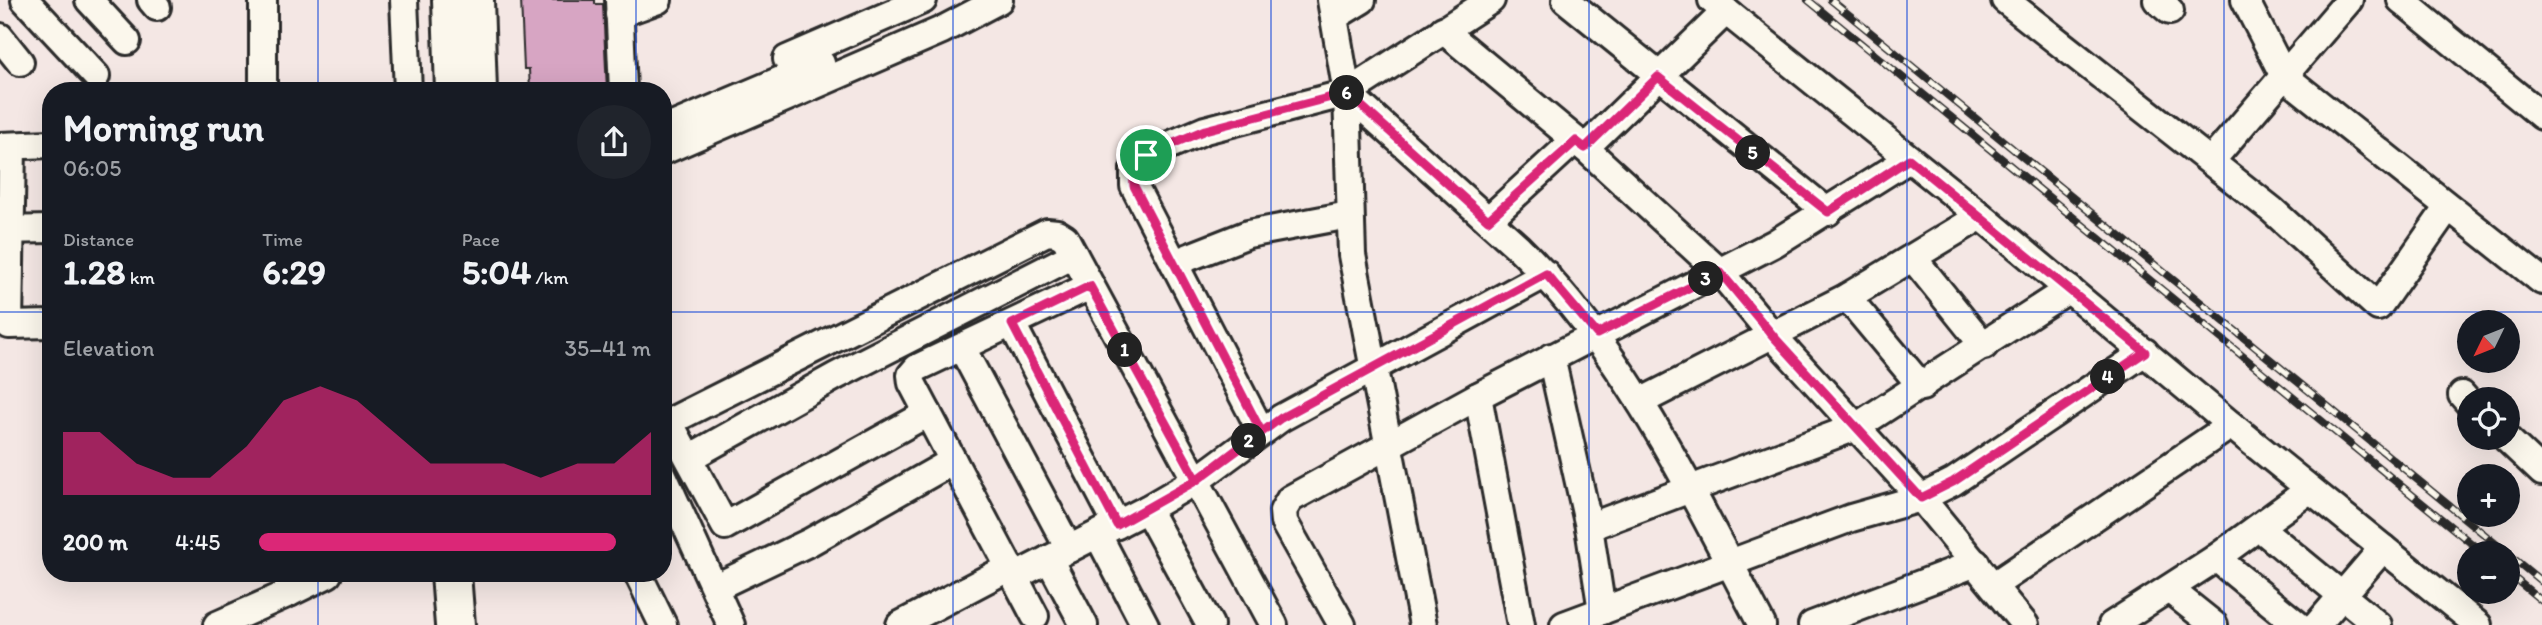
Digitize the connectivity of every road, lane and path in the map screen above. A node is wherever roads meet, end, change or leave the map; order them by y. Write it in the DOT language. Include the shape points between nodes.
graph roads {
  1 [pos="25,0"];
  2 [pos="89,0"];
  3 [pos="263,0"];
  4 [pos="404,0"];
  5 [pos="428,0"];
  6 [pos="452,0"];
  7 [pos="480,0"];
  8 [pos="658,0"];
  9 [pos="923,0"];
  10 [pos="963,0"];
  11 [pos="999,0"];
  12 [pos="1362,0"];
  13 [pos="1491,0"];
  14 [pos="1566,0"];
  15 [pos="2005,0"];
  16 [pos="2245,0"];
  17 [pos="2349,0"];
  18 [pos="2401,0"];
  19 [pos="1719,6"];
  20 [pos="619,7"];
  21 [pos="1333,9"];
  22 [pos="1443,30"];
  23 [pos="0,37"];
  24 [pos="127,41"];
  25 [pos="20,62"];
  26 [pos="96,76"];
  27 [pos="2284,76"];
  28 [pos="1658,77"];
  29 [pos="263,82"];
  30 [pos="408,82"];
  31 [pos="430,82"];
  32 [pos="455,82"];
  33 [pos="483,82"];
  34 [pos="623,82"];
  35 [pos="1347,93"];
  36 [pos="672,108"];
  37 [pos="2542,116"];
  38 [pos="672,126"];
  39 [pos="42,144"];
  40 [pos="1580,144"];
  41 [pos="6,146"];
  42 [pos="672,147"];
  43 [pos="1909,159"];
  44 [pos="2211,161"];
  45 [pos="2448,207"];
  46 [pos="1828,212"];
  47 [pos="1349,215"];
  48 [pos="1981,216"];
  49 [pos="1488,220"];
  50 [pos="42,229"];
  51 [pos="5,230"];
  52 [pos="1074,255"];
  53 [pos="1913,258"];
  54 [pos="1174,263"];
  55 [pos="1720,272"];
  56 [pos="1546,274"];
  57 [pos="2542,281"];
  58 [pos="1090,286"];
  59 [pos="2069,289"];
  60 [pos="1847,298"];
  61 [pos="42,324"];
  62 [pos="1012,324"];
  63 [pos="4,325"];
  64 [pos="1597,334"];
  65 [pos="1774,337"];
  66 [pos="1984,346"];
  67 [pos="962,348"];
  68 [pos="2145,352"];
  69 [pos="1551,357"];
  70 [pos="1373,367"];
  71 [pos="1922,387"];
  72 [pos="1478,396"];
  73 [pos="1640,402"];
  74 [pos="928,413"];
  75 [pos="672,421"];
  76 [pos="2231,425"];
  77 [pos="1856,427"];
  78 [pos="1261,431"];
  79 [pos="672,433"];
  80 [pos="1390,443"];
  81 [pos="2519,450"];
  82 [pos="689,458"];
  83 [pos="953,461"];
  84 [pos="2542,472"];
  85 [pos="1197,480"];
  86 [pos="1689,489"];
  87 [pos="2309,489"];
  88 [pos="672,494"];
  89 [pos="1921,498"];
  90 [pos="1147,509"];
  91 [pos="1589,527"];
  92 [pos="2260,528"];
  93 [pos="1107,530"];
  94 [pos="2383,548"];
  95 [pos="1059,554"];
  96 [pos="2216,558"];
  97 [pos="1976,563"];
  98 [pos="1730,564"];
  99 [pos="1012,572"];
  100 [pos="452,582"];
  101 [pos="476,582"];
  102 [pos="642,582"];
  103 [pos="288,584"];
  104 [pos="1994,585"];
  105 [pos="716,587"];
  106 [pos="2169,589"];
  107 [pos="2343,596"];
  108 [pos="1602,611"];
  109 [pos="1031,622"];
  110 [pos="2121,623"];
  111 [pos="217,625"];
  112 [pos="455,625"];
  113 [pos="476,625"];
  114 [pos="663,625"];
  115 [pos="732,625"];
  116 [pos="900,625"];
  117 [pos="1084,625"];
  118 [pos="1145,625"];
  119 [pos="1210,625"];
  120 [pos="1274,625"];
  121 [pos="1342,625"];
  122 [pos="1423,625"];
  123 [pos="1521,625"];
  124 [pos="1564,625"];
  125 [pos="1762,625"];
  126 [pos="1812,625"];
  127 [pos="2025,625"];
  128 [pos="2214,625"];
  129 [pos="2298,625"];
  130 [pos="2317,625"];
  131 [pos="2378,625"];
  132 [pos="2478,625"];
  1 -- 26 [label="street"];
  2 -- 24 [label="street"];
  3 -- 29 [label="street"];
  4 -- 30 [label="street"];
  5 -- 31 [label="highway"];
  6 -- 32 [label="highway"];
  7 -- 33 [label="street"];
  8 -- 20 [label="street"];
  9 -- 36 [label="street"];
  10 -- 38 [label="street"];
  11 -- 42 [label="street" via="942,30"];
  12 -- 21 [label="street"];
  13 -- 22 [label="street"];
  14 -- 28 [label="street"];
  15 -- 44 [label="street"];
  16 -- 27 [label="street"];
  17 -- 27 [label="street"];
  18 -- 37 [label="street"];
  19 -- 28 [label="street"];
  19 -- 43 [label="street"];
  20 -- 34 [label="street"];
  21 -- 35 [label="street"];
  22 -- 35 [label="street"];
  22 -- 40 [label="street"];
  23 -- 25 [label="street"];
  27 -- 44 [label="street"];
  27 -- 45 [label="street"];
  28 -- 40 [label="street"];
  28 -- 46 [label="street"];
  35 -- 47 [label="street"];
  35 -- 49 [label="street"];
  35 -- 54 [label="street" via="1205,130 1146,155 1133,169 1134,186"];
  39 -- 41 [label="street"];
  40 -- 49 [label="street"];
  40 -- 55 [label="street"];
  41 -- 51 [label="street"];
  43 -- 46 [label="street"];
  43 -- 48 [label="street"];
  44 -- 45 [label="street" via="2378,307"];
  45 -- 57 [label="street"];
  46 -- 55 [label="street"];
  47 -- 54 [label="street" via="1248,234"];
  47 -- 70 [label="street"];
  48 -- 53 [label="street"];
  48 -- 59 [label="street"];
  49 -- 56 [label="street"];
  50 -- 51 [label="street"];
  51 -- 63 [label="street"];
  52 -- 58 [label="street"];
  52 -- 75 [label="street" via="1065,238 1047,232"];
  52 -- 82 [label="street" via="836,376"];
  53 -- 60 [label="street"];
  53 -- 66 [label="street"];
  54 -- 78 [label="street"];
  55 -- 64 [label="street"];
  55 -- 65 [label="street"];
  56 -- 64 [label="street"];
  56 -- 70 [label="street"];
  58 -- 62 [label="street"];
  58 -- 85 [label="street"];
  59 -- 66 [label="street"];
  59 -- 68 [label="street"];
  60 -- 65 [label="street"];
  60 -- 71 [label="street"];
  61 -- 63 [label="street"];
  62 -- 67 [label="street"];
  62 -- 93 [label="street"];
  64 -- 69 [label="street"];
  64 -- 73 [label="street"];
  65 -- 73 [label="street"];
  65 -- 77 [label="street"];
  66 -- 71 [label="street"];
  67 -- 74 [label="street" via="911,375"];
  67 -- 95 [label="street"];
  68 -- 76 [label="street"];
  68 -- 89 [label="street" via="1953,482"];
  69 -- 72 [label="street"];
  69 -- 91 [label="street"];
  70 -- 78 [label="street"];
  70 -- 80 [label="street"];
  71 -- 77 [label="street"];
  72 -- 80 [label="street"];
  72 -- 123 [label="street"];
  73 -- 86 [label="street"];
  74 -- 82 [label="street" via="725,526"];
  74 -- 83 [label="street"];
  76 -- 87 [label="street"];
  76 -- 104 [label="street"];
  77 -- 86 [label="street"];
  77 -- 89 [label="street"];
  78 -- 85 [label="street"];
  79 -- 82 [label="street"];
  80 -- 121 [label="street" via="1290,499 1283,511 1284,522"];
  80 -- 122 [label="street"];
  81 -- 84 [label="street"];
  83 -- 99 [label="street"];
  83 -- 105 [label="street" via="810,542"];
  85 -- 90 [label="street"];
  85 -- 120 [label="street"];
  86 -- 91 [label="street"];
  86 -- 98 [label="street"];
  87 -- 92 [label="street"];
  87 -- 94 [label="street"];
  88 -- 105 [label="street"];
  89 -- 97 [label="street"];
  89 -- 98 [label="street" via="1851,518"];
  90 -- 93 [label="street"];
  90 -- 119 [label="street"];
  91 -- 108 [label="street"];
  92 -- 96 [label="street"];
  92 -- 107 [label="street"];
  93 -- 95 [label="street"];
  93 -- 118 [label="street"];
  94 -- 107 [label="street"];
  94 -- 132 [label="street"];
  95 -- 99 [label="street"];
  95 -- 117 [label="street"];
  96 -- 106 [label="street"];
  96 -- 129 [label="street"];
  97 -- 104 [label="street"];
  97 -- 126 [label="street"];
  98 -- 108 [label="street"];
  98 -- 125 [label="street"];
  99 -- 109 [label="street"];
  99 -- 116 [label="street"];
  100 -- 112 [label="highway"];
  101 -- 113 [label="highway"];
  102 -- 114 [label="street"];
  103 -- 111 [label="street"];
  104 -- 127 [label="street"];
  105 -- 115 [label="street"];
  106 -- 110 [label="street"];
  106 -- 128 [label="street"];
  107 -- 130 [label="street"];
  107 -- 131 [label="street"];
  108 -- 124 [label="street"];
}
